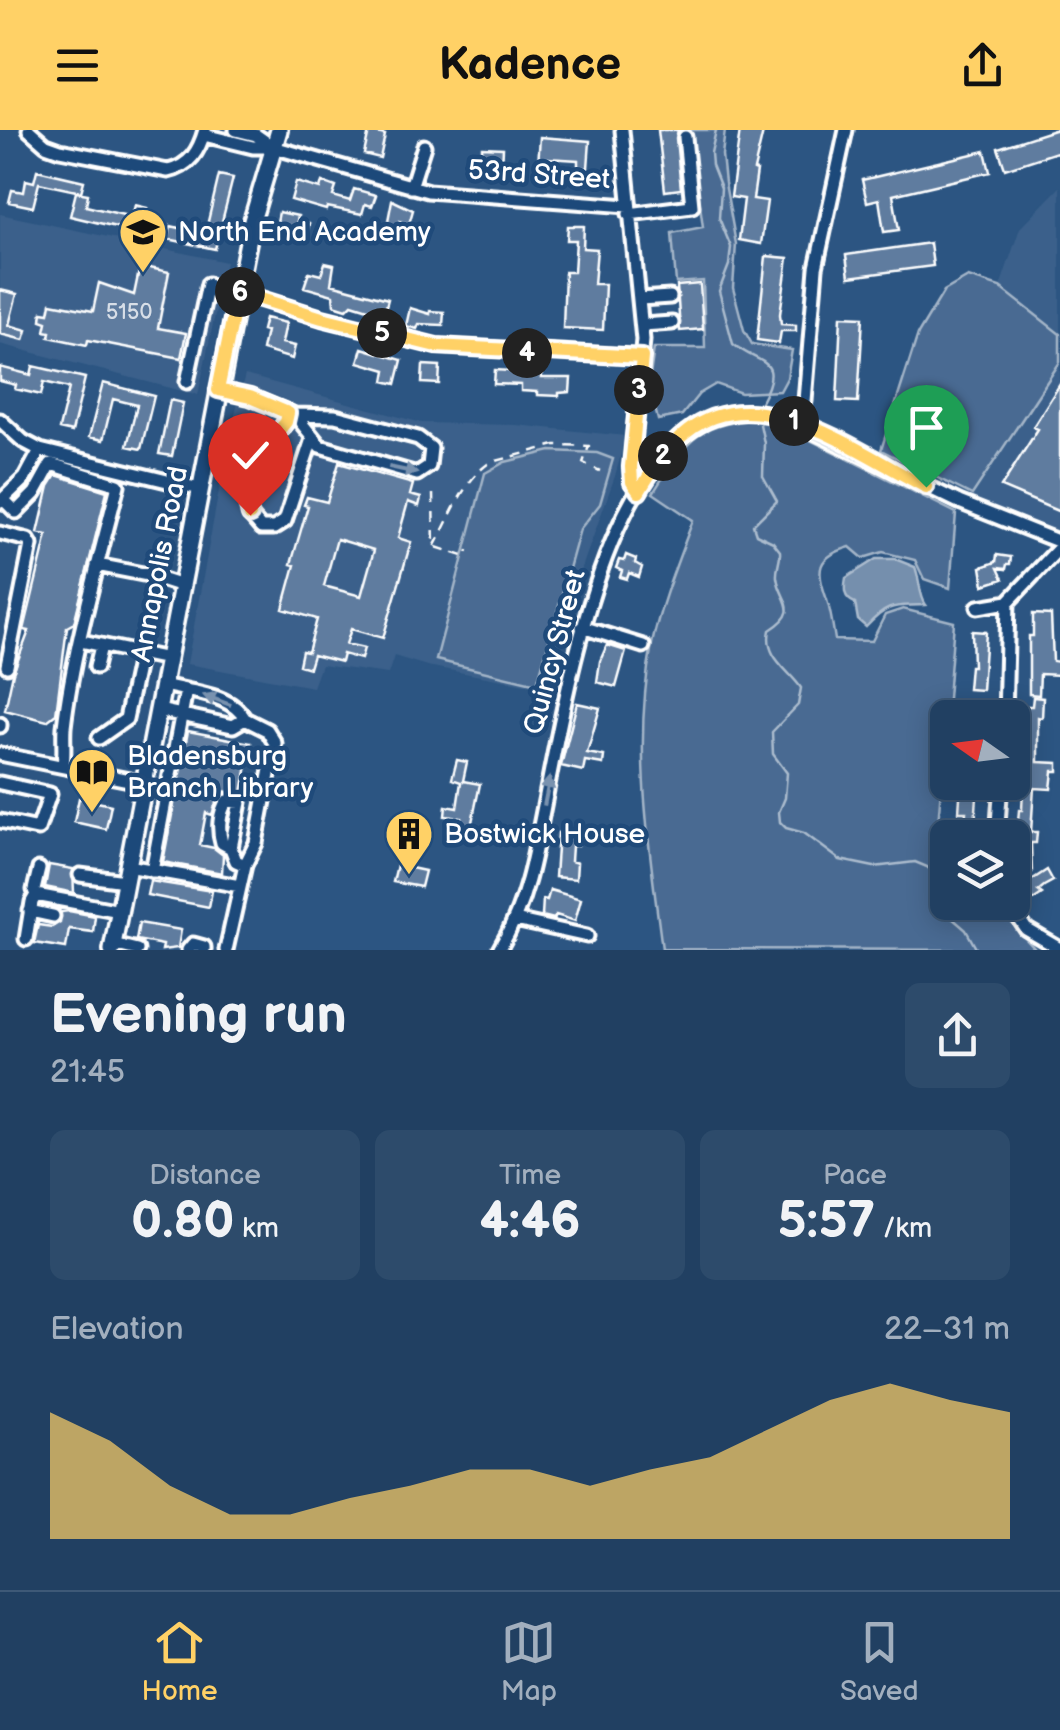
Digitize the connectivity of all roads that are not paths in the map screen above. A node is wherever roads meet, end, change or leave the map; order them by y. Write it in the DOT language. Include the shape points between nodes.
graph roads {
  1 [pos="29,130"];
  2 [pos="236,130"];
  3 [pos="279,130"];
  4 [pos="622,130"];
  5 [pos="846,130"];
  6 [pos="204,132"];
  7 [pos="685,137"];
  8 [pos="424,146"];
  9 [pos="272,148"];
  10 [pos="411,187"];
  11 [pos="628,210"];
  12 [pos="208,284"];
  13 [pos="238,292"];
  14 [pos="670,296"];
  15 [pos="640,300"];
  16 [pos="672,322"];
  17 [pos="642,325"];
  18 [pos="642,357"];
  19 [pos="187,382"];
  20 [pos="218,390"];
  21 [pos="291,414"];
  22 [pos="0,420"];
  23 [pos="800,422"];
  24 [pos="312,440"];
  25 [pos="40,450"];
  26 [pos="200,489"];
  27 [pos="639,492"];
  28 [pos="2,501"];
  29 [pos="16,512"];
  30 [pos="5,534"];
  31 [pos="1060,544"];
  32 [pos="98,565"];
  33 [pos="182,586"];
  34 [pos="1008,602"];
  35 [pos="978,607"];
  36 [pos="582,627"];
  37 [pos="81,642"];
  38 [pos="101,646"];
  39 [pos="643,646"];
  40 [pos="140,654"];
  41 [pos="168,659"];
  42 [pos="7,666"];
  43 [pos="96,668"];
  44 [pos="163,685"];
  45 [pos="186,690"];
  46 [pos="1005,700"];
  47 [pos="158,710"];
  48 [pos="180,715"];
  49 [pos="244,719"];
  50 [pos="99,738"];
  51 [pos="0,754"];
  52 [pos="63,766"];
  53 [pos="0,783"];
  54 [pos="144,783"];
  55 [pos="0,822"];
  56 [pos="232,848"];
  57 [pos="245,866"];
  58 [pos="39,869"];
  59 [pos="152,871"];
  60 [pos="127,874"];
  61 [pos="80,875"];
  62 [pos="240,886"];
  63 [pos="36,895"];
  64 [pos="30,911"];
  65 [pos="120,911"];
  66 [pos="54,916"];
  67 [pos="515,920"];
  68 [pos="1020,920"];
  69 [pos="586,936"];
  70 [pos="26,938"];
  71 [pos="113,947"];
  72 [pos="135,950"];
  73 [pos="188,950"];
  74 [pos="204,950"];
  75 [pos="226,950"];
  76 [pos="499,950"];
  77 [pos="1060,950"];
  1 -- 6 [label="street" via="60,150 168,172 188,162"];
  2 -- 9 [label="street" via="256,134"];
  3 -- 9 [label="main road, Annapolis Road"];
  4 -- 11 [label="street"];
  5 -- 23 [label="street" via="816,268"];
  6 -- 9 [label="street"];
  7 -- 11 [label="street, 53rd Street" via="692,206"];
  8 -- 10 [label="street"];
  9 -- 10 [label="street, 53rd Street"];
  9 -- 13 [label="main road, Annapolis Road"];
  10 -- 11 [label="street, 53rd Street"];
  11 -- 15 [label="street"];
  12 -- 19 [label="street"];
  13 -- 18 [label="street" via="436,346"];
  13 -- 20 [label="main road, Annapolis Road"];
  14 -- 15 [label="street"];
  15 -- 17 [label="street"];
  16 -- 17 [label="street"];
  17 -- 18 [label="street"];
  18 -- 27 [label="street" via="631,467"];
  20 -- 21 [label="street"];
  20 -- 26 [label="main road, Annapolis Road"];
  21 -- 24 [label="street"];
  21 -- 24 [label="street" via="263,450 252,490 250,515 261,528 285,521"];
  24 -- 21 [label="street, one-way" via="417,474 432,456 418,438 336,416"];
  22 -- 25 [label="street"];
  23 -- 27 [label="street, Quincy Street" via="748,412 704,420 670,448"];
  23 -- 31 [label="street, Quincy Street" via="941,494"];
  25 -- 26 [label="street"];
  25 -- 28 [label="street"];
  26 -- 33 [label="main road, Annapolis Road"];
  27 -- 36 [label="street, Quincy Street" via="603,564"];
  28 -- 29 [label="street"];
  29 -- 30 [label="street"];
  29 -- 32 [label="street" via="51,464 118,485"];
  30 -- 42 [label="street" via="31,545"];
  31 -- 34 [label="street"];
  32 -- 33 [label="street"];
  32 -- 37 [label="street"];
  33 -- 41 [label="main road, Annapolis Road"];
  34 -- 35 [label="street"];
  34 -- 46 [label="street"];
  36 -- 39 [label="street"];
  67 -- 36 [label="street, Quincy Street, one-way"];
  37 -- 38 [label="street"];
  37 -- 52 [label="street"];
  38 -- 40 [label="street"];
  38 -- 43 [label="street"];
  40 -- 41 [label="street"];
  40 -- 50 [label="street" via="126,718"];
  41 -- 44 [label="main road, Annapolis Road"];
  44 -- 45 [label="street"];
  44 -- 47 [label="main road, Annapolis Road"];
  45 -- 48 [label="street"];
  49 -- 45 [label="street, one-way" via="238,708"];
  47 -- 48 [label="street"];
  47 -- 54 [label="main road, Annapolis Road"];
  48 -- 49 [label="street" via="234,726"];
  48 -- 59 [label="street"];
  49 -- 57 [label="street" via="276,743 256,843"];
  51 -- 52 [label="street"];
  52 -- 54 [label="street"];
  53 -- 55 [label="street" via="50,794 38,829"];
  54 -- 60 [label="main road, Annapolis Road"];
  56 -- 57 [label="street"];
  57 -- 62 [label="street"];
  58 -- 63 [label="street"];
  59 -- 60 [label="street"];
  59 -- 62 [label="street"];
  60 -- 61 [label="street"];
  60 -- 65 [label="main road, Annapolis Road"];
  62 -- 75 [label="street"];
  63 -- 64 [label="street"];
  63 -- 65 [label="street"];
  64 -- 66 [label="street"];
  64 -- 70 [label="street"];
  65 -- 71 [label="main road, Annapolis Road"];
  67 -- 69 [label="street"];
  67 -- 76 [label="street, Quincy Street"];
  68 -- 77 [label="street"];
  71 -- 72 [label="street"];
  73 -- 74 [label="street" via="193,944"];
}
